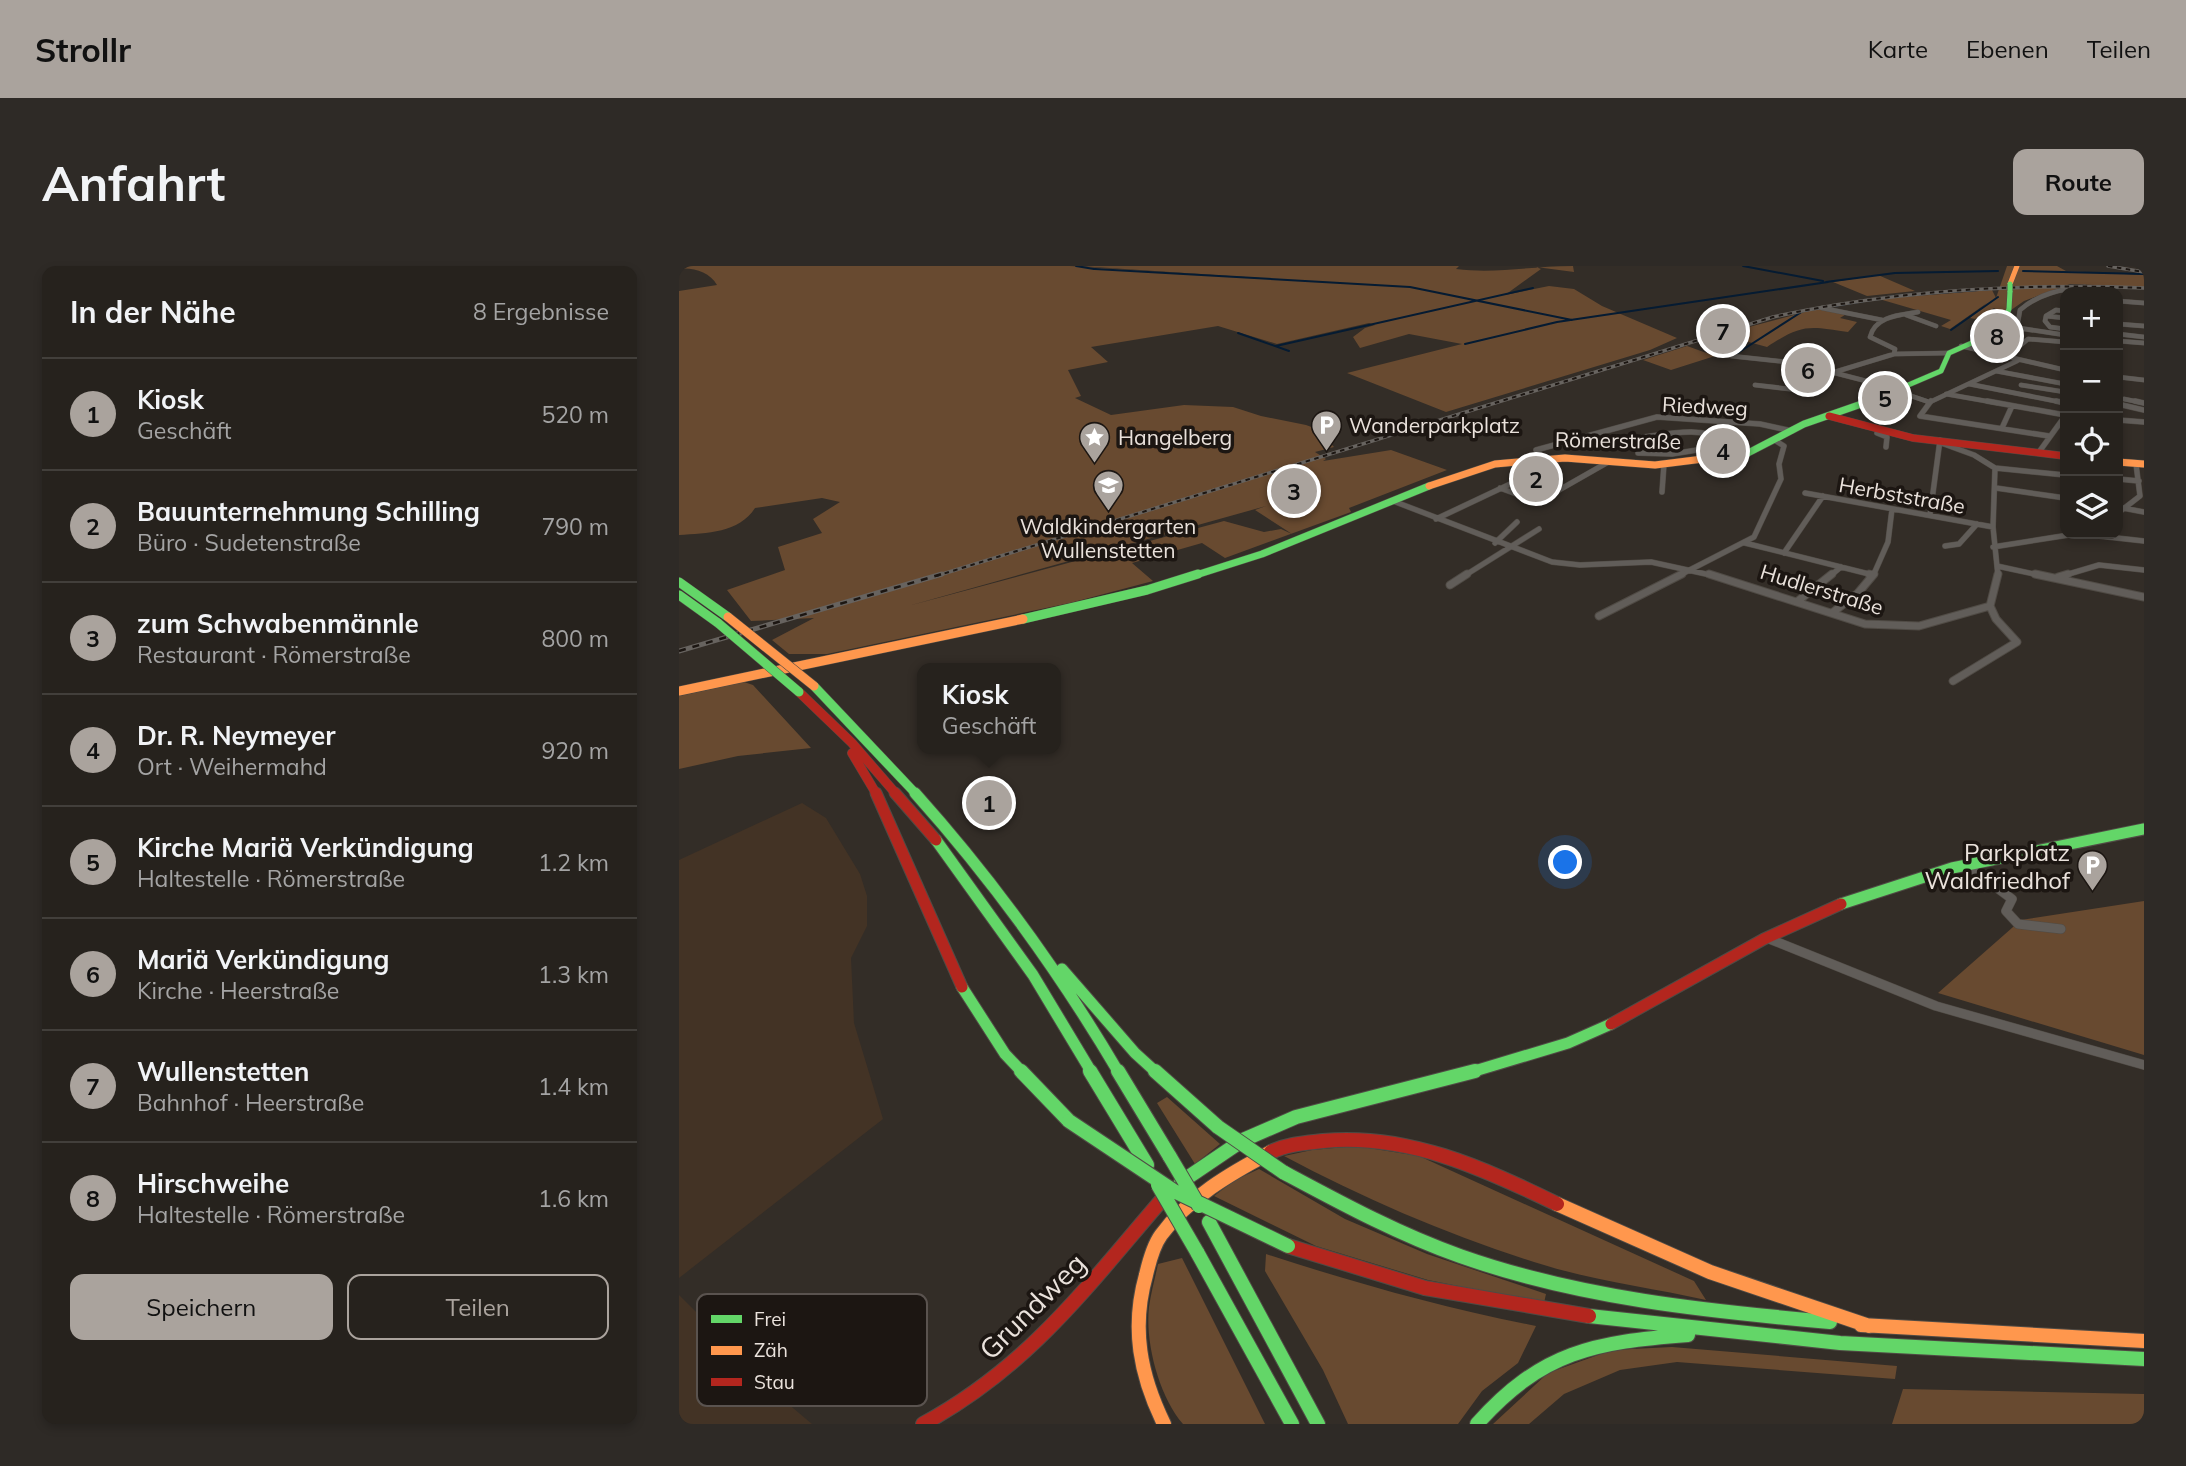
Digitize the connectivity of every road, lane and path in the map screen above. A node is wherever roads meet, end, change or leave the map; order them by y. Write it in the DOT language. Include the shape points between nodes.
graph roads {
  1 [pos="2017,266"];
  2 [pos="2060,291"];
  3 [pos="2053,294"];
  4 [pos="2060,295"];
  5 [pos="2123,301"];
  6 [pos="2144,303"];
  7 [pos="1822,308"];
  8 [pos="2060,310"];
  9 [pos="1919,312"];
  10 [pos="1906,315"];
  11 [pos="2046,316"];
  12 [pos="2060,317"];
  13 [pos="1882,320"];
  14 [pos="2123,324"];
  15 [pos="1936,326"];
  16 [pos="2005,326"];
  17 [pos="2144,326"];
  18 [pos="2017,328"];
  19 [pos="2060,328"];
  20 [pos="2060,334"];
  21 [pos="2123,335"];
  22 [pos="2144,337"];
  23 [pos="2123,341"];
  24 [pos="2060,342"];
  25 [pos="2144,343"];
  26 [pos="1961,346"];
  27 [pos="1949,353"];
  28 [pos="1893,354"];
  29 [pos="1731,356"];
  30 [pos="2004,358"];
  31 [pos="2017,361"];
  32 [pos="2060,368"];
  33 [pos="1996,371"];
  34 [pos="1836,372"];
  35 [pos="2123,378"];
  36 [pos="2144,380"];
  37 [pos="2060,383"];
  38 [pos="1968,384"];
  39 [pos="1755,385"];
  40 [pos="2021,385"];
  41 [pos="1897,391"];
  42 [pos="2060,391"];
  43 [pos="1946,394"];
  44 [pos="2124,399"];
  45 [pos="1929,402"];
  46 [pos="2060,402"];
  47 [pos="2123,404"];
  48 [pos="2012,405"];
  49 [pos="2143,406"];
  50 [pos="2060,414"];
  51 [pos="1829,416"];
  52 [pos="1668,418"];
  53 [pos="2123,420"];
  54 [pos="2060,422"];
  55 [pos="2144,422"];
  56 [pos="2002,428"];
  57 [pos="1876,430"];
  58 [pos="1792,431"];
  59 [pos="1670,433"];
  60 [pos="1588,436"];
  61 [pos="2049,436"];
  62 [pos="1776,441"];
  63 [pos="1940,442"];
  64 [pos="1886,447"];
  65 [pos="1536,450"];
  66 [pos="2039,452"];
  67 [pos="1638,453"];
  68 [pos="2060,455"];
  69 [pos="1610,461"];
  70 [pos="1664,464"];
  71 [pos="2140,464"];
  72 [pos="1995,468"];
  73 [pos="1542,469"];
  74 [pos="2060,474"];
  75 [pos="2123,479"];
  76 [pos="2139,481"];
  77 [pos="1500,488"];
  78 [pos="1996,488"];
  79 [pos="1662,492"];
  80 [pos="1805,493"];
  81 [pos="1823,496"];
  82 [pos="2142,496"];
  83 [pos="2060,497"];
  84 [pos="1393,502"];
  85 [pos="2123,507"];
  86 [pos="2123,508"];
  87 [pos="1892,509"];
  88 [pos="2144,512"];
  89 [pos="1930,515"];
  90 [pos="1436,519"];
  91 [pos="1517,522"];
  92 [pos="1977,524"];
  93 [pos="1993,527"];
  94 [pos="1539,529"];
  95 [pos="2060,536"];
  96 [pos="2123,539"];
  97 [pos="2144,541"];
  98 [pos="1495,543"];
  99 [pos="1745,543"];
  100 [pos="1945,546"];
  101 [pos="1993,547"];
  102 [pos="1509,548"];
  103 [pos="1784,553"];
  104 [pos="1997,566"];
  105 [pos="1842,567"];
  106 [pos="1694,569"];
  107 [pos="2144,570"];
  108 [pos="1873,575"];
  109 [pos="2055,578"];
  110 [pos="679,582"];
  111 [pos="1450,585"];
  112 [pos="679,595"];
  113 [pos="2144,597"];
  114 [pos="1798,601"];
  115 [pos="1990,606"];
  116 [pos="1832,613"];
  117 [pos="1599,616"];
  118 [pos="723,620"];
  119 [pos="1953,681"];
  120 [pos="679,691"];
  121 [pos="827,717"];
  122 [pos="2144,830"];
  123 [pos="1965,864"];
  124 [pos="2061,929"];
  125 [pos="1767,938"];
  126 [pos="1039,946"];
  127 [pos="2144,1065"];
  128 [pos="1869,1326"];
  129 [pos="1727,1333"];
  130 [pos="2144,1341"];
  131 [pos="2144,1359"];
  132 [pos="923,1424"];
  133 [pos="1164,1424"];
  134 [pos="1292,1424"];
  135 [pos="1318,1424"];
  136 [pos="1477,1424"];
  1 -- 16 [label="main road"];
  2 -- 3 [label="street"];
  3 -- 4 [label="street"];
  3 -- 18 [label="street" via="2019,310"];
  5 -- 6 [label="street"];
  7 -- 13 [label="street"];
  8 -- 11 [label="street"];
  9 -- 10 [label="street"];
  10 -- 13 [label="street"];
  10 -- 15 [label="street"];
  11 -- 12 [label="street"];
  11 -- 19 [label="street" via="2050,327"];
  13 -- 28 [label="street" via="1869,335 1895,349"];
  14 -- 17 [label="street"];
  16 -- 18 [label="street"];
  16 -- 26 [label="main road, Römerstraße" via="1994,335"];
  18 -- 20 [label="street"];
  21 -- 22 [label="street"];
  23 -- 25 [label="street"];
  24 -- 30 [label="street" via="2028,339"];
  26 -- 27 [label="main road, Römerstraße"];
  26 -- 30 [label="street"];
  27 -- 28 [label="street"];
  27 -- 41 [label="main road, Römerstraße" via="1941,371"];
  28 -- 34 [label="street"];
  29 -- 34 [label="street" via="1788,361"];
  30 -- 31 [label="street"];
  31 -- 32 [label="street"];
  31 -- 33 [label="street"];
  33 -- 37 [label="street"];
  33 -- 38 [label="street"];
  34 -- 39 [label="street" via="1815,378 1807,391"];
  34 -- 41 [label="street"];
  35 -- 36 [label="street"];
  38 -- 43 [label="street"];
  38 -- 46 [label="street"];
  40 -- 42 [label="street"];
  41 -- 45 [label="street"];
  41 -- 51 [label="main road, Römerstraße"];
  43 -- 45 [label="street"];
  43 -- 48 [label="street"];
  44 -- 49 [label="street"];
  45 -- 56 [label="street" via="1920,416"];
  47 -- 49 [label="street"];
  48 -- 50 [label="street"];
  48 -- 56 [label="street"];
  51 -- 57 [label="main road"];
  51 -- 58 [label="main road, Römerstraße"];
  52 -- 58 [label="street, Riedweg"];
  52 -- 59 [label="street"];
  52 -- 60 [label="street, Riedweg"];
  53 -- 55 [label="street"];
  54 -- 61 [label="street"];
  56 -- 61 [label="street"];
  57 -- 63 [label="main road"];
  57 -- 64 [label="street" via="1887,437"];
  58 -- 62 [label="main road, Römerstraße"];
  59 -- 60 [label="street" via="1635,440 1604,441"];
  59 -- 67 [label="street" via="1724,442 1672,454"];
  60 -- 65 [label="street, Riedweg"];
  61 -- 66 [label="street"];
  62 -- 70 [label="main road, Römerstraße" via="1748,453"];
  62 -- 99 [label="street" via="1784,446 1781,479 1760,528"];
  63 -- 66 [label="main road"];
  63 -- 72 [label="street"];
  63 -- 89 [label="street"];
  66 -- 68 [label="main road"];
  69 -- 70 [label="main road, Römerstraße"];
  69 -- 77 [label="street" via="1538,502"];
  69 -- 84 [label="main road, Römerstraße" via="1539,458 1496,464"];
  70 -- 79 [label="street"];
  71 -- 76 [label="street"];
  72 -- 74 [label="street"];
  72 -- 78 [label="street"];
  73 -- 77 [label="street"];
  75 -- 76 [label="street"];
  76 -- 82 [label="street"];
  77 -- 90 [label="street"];
  78 -- 83 [label="street"];
  78 -- 93 [label="street"];
  80 -- 81 [label="street, Herbststraße"];
  81 -- 87 [label="street, Herbststraße"];
  81 -- 103 [label="street"];
  82 -- 85 [label="street"];
  84 -- 90 [label="street, Hudlerstraße"];
  84 -- 120 [label="main road, Römerstraße" via="1232,564 1096,603"];
  86 -- 88 [label="street"];
  87 -- 89 [label="street, Herbststraße"];
  87 -- 108 [label="street" via="1887,547"];
  89 -- 92 [label="street, Herbststraße"];
  90 -- 98 [label="street, Hudlerstraße"];
  91 -- 98 [label="street"];
  92 -- 93 [label="street, Herbststraße"];
  92 -- 100 [label="street" via="1959,544"];
  93 -- 101 [label="street"];
  94 -- 102 [label="street" via="1529,530"];
  95 -- 101 [label="street"];
  96 -- 97 [label="street"];
  98 -- 102 [label="street, Hudlerstraße"];
  99 -- 103 [label="street"];
  99 -- 106 [label="street"];
  101 -- 104 [label="street"];
  102 -- 106 [label="street, Hudlerstraße" via="1568,565 1651,562"];
  102 -- 111 [label="street"];
  103 -- 105 [label="street"];
  104 -- 109 [label="street"];
  104 -- 115 [label="street" via="1997,587"];
  105 -- 108 [label="street"];
  105 -- 114 [label="street"];
  106 -- 114 [label="street, Hudlerstraße"];
  106 -- 117 [label="street"];
  107 -- 109 [label="street" via="2099,565"];
  108 -- 116 [label="street" via="1860,595"];
  109 -- 113 [label="street"];
  110 -- 118 [label="main road"];
  112 -- 118 [label="main road"];
  114 -- 116 [label="street, Hudlerstraße"];
  115 -- 116 [label="street, Hudlerstraße" via="1941,621 1899,627 1865,624"];
  115 -- 119 [label="street" via="2017,642"];
  118 -- 121 [label="main road, bridge"];
  118 -- 126 [label="main road, bridge" via="814,687 894,766"];
  121 -- 129 [label="main road, bridge" via="889,813 956,976 982,1021 1015,1067 1069,1121 1109,1152 1179,1196 1289,1246 1384,1280 1563,1314"];
  121 -- 134 [label="main road, bridge" via="880,771 961,870 1045,991"];
  122 -- 123 [label="main road, Grundweg"];
  123 -- 124 [label="street" via="2011,900 2006,911 2018,924"];
  123 -- 125 [label="main road, Grundweg" via="1861,895"];
  125 -- 127 [label="street" via="1936,1006"];
  125 -- 132 [label="main road, Grundweg" via="1642,1009 1566,1044 1462,1076 1329,1108 1250,1136 1173,1188 1019,1359"];
  126 -- 128 [label="main road, bridge" via="1049,951 1122,1041 1218,1128 1283,1172 1412,1238 1517,1274 1625,1298 1723,1313"];
  126 -- 135 [label="main road, bridge" via="1209,1222"];
  128 -- 130 [label="main road"];
  128 -- 133 [label="main road" via="1723,1283 1444,1153 1368,1136 1324,1138 1286,1146 1222,1176 1159,1237 1139,1290 1135,1315 1141,1372"];
  129 -- 131 [label="main road" via="2003,1355"];
  129 -- 136 [label="main road" via="1625,1338 1567,1352 1511,1385"];
}
